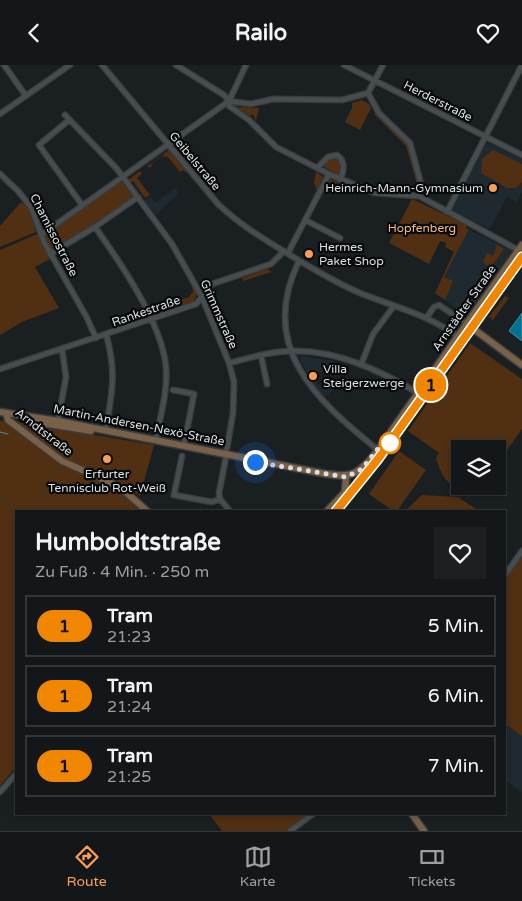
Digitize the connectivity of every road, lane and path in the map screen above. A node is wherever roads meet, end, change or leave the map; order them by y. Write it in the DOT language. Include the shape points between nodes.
graph roads {
  1 [pos="4,65"];
  2 [pos="70,65"];
  3 [pos="102,65"];
  4 [pos="176,65"];
  5 [pos="246,65"];
  6 [pos="344,65"];
  7 [pos="383,65"];
  8 [pos="522,65"];
  9 [pos="375,81"];
  10 [pos="368,93"];
  11 [pos="26,96"];
  12 [pos="229,101"];
  13 [pos="0,114"];
  14 [pos="65,115"];
  15 [pos="69,120"];
  16 [pos="485,136"];
  17 [pos="167,144"];
  18 [pos="522,155"];
  19 [pos="319,165"];
  20 [pos="0,174"];
  21 [pos="329,174"];
  22 [pos="123,176"];
  23 [pos="340,180"];
  24 [pos="138,197"];
  25 [pos="419,197"];
  26 [pos="82,205"];
  27 [pos="447,212"];
  28 [pos="305,220"];
  29 [pos="95,227"];
  30 [pos="41,235"];
  31 [pos="340,238"];
  32 [pos="521,249"];
  33 [pos="286,252"];
  34 [pos="50,253"];
  35 [pos="299,261"];
  36 [pos="202,297"];
  37 [pos="394,306"];
  38 [pos="427,317"];
  39 [pos="151,320"];
  40 [pos="467,325"];
  41 [pos="106,334"];
  42 [pos="458,337"];
  43 [pos="96,338"];
  44 [pos="62,349"];
  45 [pos="292,351"];
  46 [pos="261,355"];
  47 [pos="229,363"];
  48 [pos="361,365"];
  49 [pos="522,365"];
  50 [pos="0,369"];
  51 [pos="266,384"];
  52 [pos="172,390"];
  53 [pos="418,393"];
  54 [pos="3,415"];
  55 [pos="58,421"];
  56 [pos="106,430"];
  57 [pos="156,440"];
  58 [pos="184,445"];
  59 [pos="378,450"];
  60 [pos="226,455"];
  61 [pos="182,456"];
  62 [pos="346,477"];
  63 [pos="220,499"];
  64 [pos="146,510"];
  65 [pos="229,510"];
  66 [pos="328,510"];
  67 [pos="522,551"];
  68 [pos="506,574"];
  69 [pos="15,775"];
  70 [pos="0,792"];
  71 [pos="313,815"];
  72 [pos="413,815"];
  73 [pos="290,831"];
  74 [pos="424,831"];
  1 -- 11 [label="street"];
  2 -- 11 [label="street"];
  3 -- 17 [label="street, Geibelstraße"];
  4 -- 12 [label="street"];
  5 -- 12 [label="street"];
  6 -- 9 [label="street, Herderstraße"];
  7 -- 9 [label="street"];
  8 -- 16 [label="street"];
  9 -- 10 [label="street"];
  9 -- 16 [label="street, Herderstraße"];
  10 -- 12 [label="street" via="342,100 273,99 251,104"];
  10 -- 25 [label="street" via="378,113 410,143 421,184"];
  11 -- 13 [label="street"];
  12 -- 17 [label="street"];
  12 -- 19 [label="street" via="229,106 249,120 276,147"];
  14 -- 15 [label="street, Grimmstraße"];
  15 -- 22 [label="street, Grimmstraße"];
  15 -- 26 [label="street" via="39,145"];
  16 -- 18 [label="street, Herderstraße"];
  16 -- 27 [label="street"];
  17 -- 22 [label="street"];
  17 -- 33 [label="street, Geibelstraße" via="233,218"];
  19 -- 21 [label="street"];
  19 -- 23 [label="street" via="330,155 340,157 343,165"];
  20 -- 30 [label="street, Chamissostraße" via="31,207"];
  21 -- 23 [label="street"];
  21 -- 28 [label="street"];
  22 -- 24 [label="street, Grimmstraße"];
  22 -- 26 [label="street"];
  23 -- 25 [label="street" via="374,193"];
  24 -- 29 [label="street"];
  24 -- 36 [label="street, Grimmstraße" via="172,244"];
  25 -- 27 [label="street"];
  26 -- 30 [label="street"];
  27 -- 32 [label="street"];
  28 -- 31 [label="street"];
  28 -- 33 [label="street"];
  29 -- 34 [label="street"];
  29 -- 39 [label="street"];
  30 -- 34 [label="street, Chamissostraße"];
  32 -- 40 [label="main road, Arnstädter Straße"];
  33 -- 35 [label="street, Geibelstraße"];
  33 -- 36 [label="street, Rankestraße" via="271,265 216,281"];
  34 -- 43 [label="street, Chamissostraße"];
  35 -- 37 [label="street, Geibelstraße" via="360,293"];
  35 -- 45 [label="street" via="288,289 286,316"];
  36 -- 39 [label="street, Rankestraße" via="196,304"];
  36 -- 47 [label="street, Grimmstraße"];
  37 -- 38 [label="street, Geibelstraße"];
  37 -- 48 [label="street" via="373,334"];
  38 -- 40 [label="street" via="436,305"];
  38 -- 42 [label="street, Geibelstraße"];
  39 -- 41 [label="street, Rankestraße"];
  39 -- 57 [label="street" via="166,368"];
  40 -- 42 [label="main road, Arnstädter Straße"];
  40 -- 49 [label="main road"];
  41 -- 43 [label="street, Rankestraße"];
  41 -- 56 [label="street" via="114,377"];
  42 -- 53 [label="main road, Arnstädter Straße"];
  43 -- 44 [label="street, Rankestraße"];
  44 -- 50 [label="street, Rankestraße"];
  44 -- 55 [label="street" via="66,377"];
  45 -- 46 [label="street"];
  45 -- 48 [label="street" via="327,355"];
  45 -- 59 [label="street" via="310,386 340,419"];
  46 -- 47 [label="street"];
  46 -- 51 [label="street"];
  47 -- 60 [label="street, Grimmstraße" via="235,399"];
  48 -- 53 [label="street"];
  52 -- 58 [label="street" via="194,394"];
  53 -- 59 [label="main road, Arnstädter Straße"];
  54 -- 55 [label="main road, Martin-Andersen-Nexö-Straße"];
  54 -- 60 [label="main road, Martin-Andersen-Nexö-Straße"];
  54 -- 64 [label="main road, Arndtstraße" via="62,461 120,487"];
  55 -- 56 [label="main road, Martin-Andersen-Nexö-Straße"];
  56 -- 57 [label="main road, Martin-Andersen-Nexö-Straße"];
  57 -- 58 [label="main road, Martin-Andersen-Nexö-Straße"];
  58 -- 60 [label="main road, Martin-Andersen-Nexö-Straße"];
  59 -- 62 [label="main road, Arnstädter Straße" via="362,469"];
  60 -- 62 [label="main road, Martin-Andersen-Nexö-Straße"];
  60 -- 63 [label="street, Grimmstraße"];
  61 -- 63 [label="street" via="174,495 212,502"];
  62 -- 66 [label="main road" via="345,492"];
  63 -- 65 [label="street"];
  67 -- 68 [label="street"];
  69 -- 70 [label="street"];
  71 -- 73 [label="street"];
  72 -- 74 [label="main road"];
}
